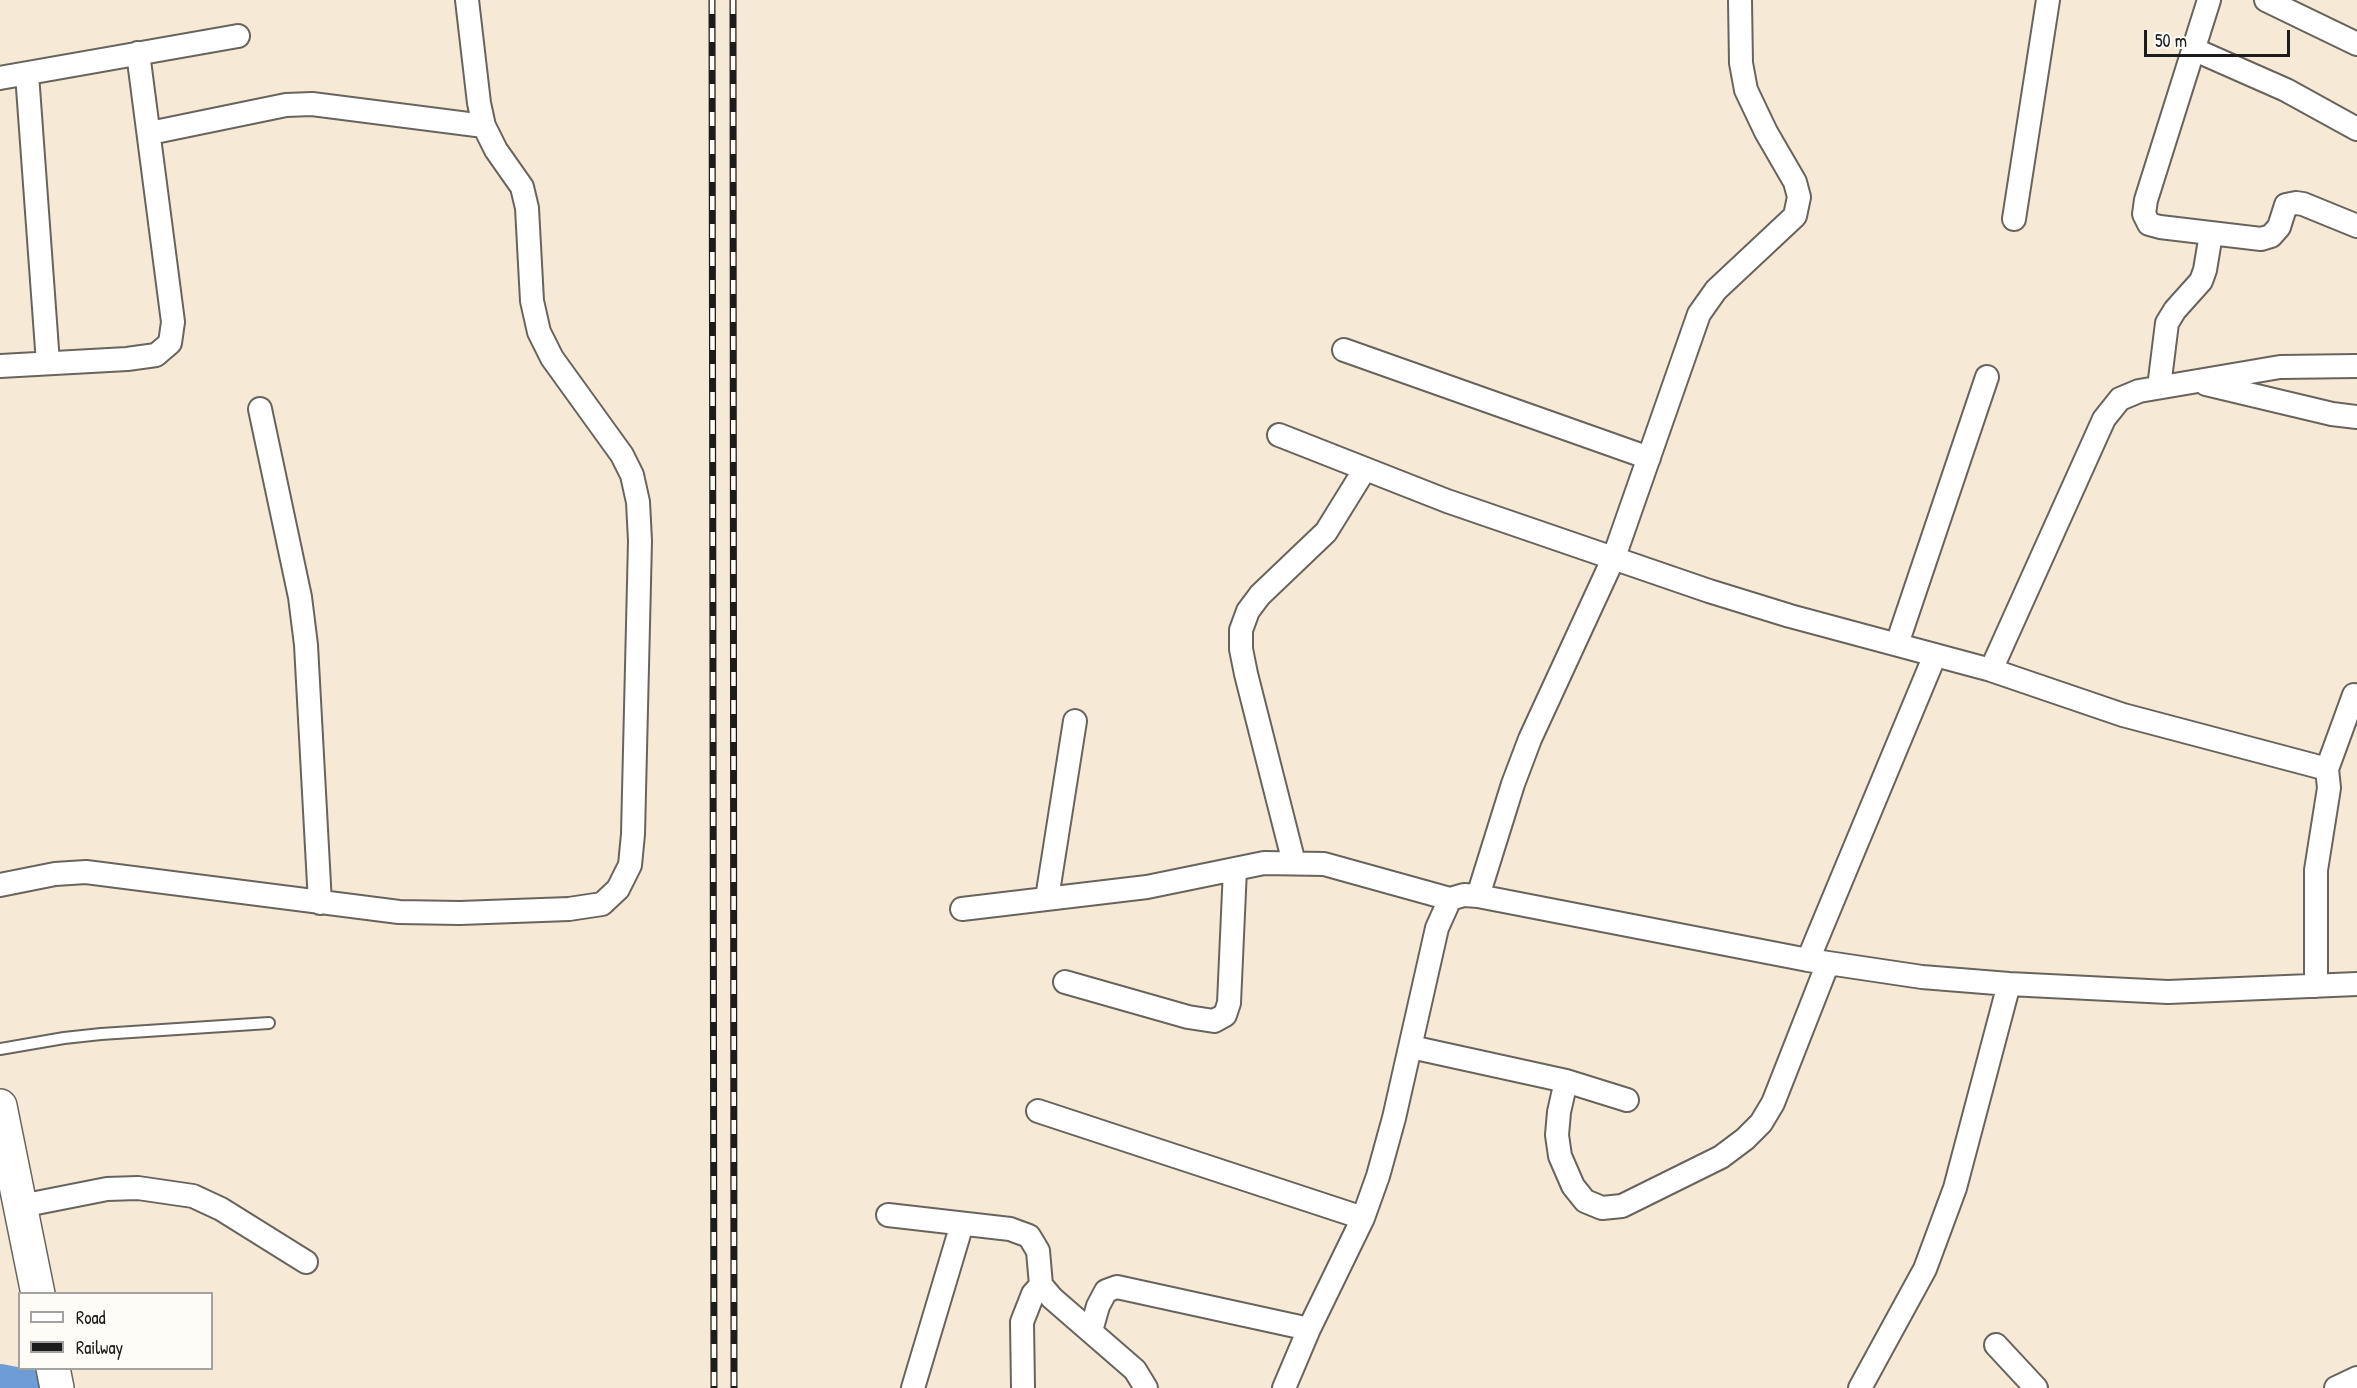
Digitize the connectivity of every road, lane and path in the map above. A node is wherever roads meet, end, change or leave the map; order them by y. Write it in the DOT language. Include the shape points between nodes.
graph roads {
  1 [pos="467,0"];
  2 [pos="1740,0"];
  3 [pos="2048,0"];
  4 [pos="2209,0"];
  5 [pos="2266,0"];
  6 [pos="238,36"];
  7 [pos="2357,44"];
  8 [pos="2193,49"];
  9 [pos="138,53"];
  10 [pos="27,74"];
  11 [pos="0,78"];
  12 [pos="484,126"];
  13 [pos="2357,129"];
  14 [pos="150,133"];
  15 [pos="2014,219"];
  16 [pos="2357,226"];
  17 [pos="2211,234"];
  18 [pos="1344,350"];
  19 [pos="48,363"];
  20 [pos="0,366"];
  21 [pos="2357,366"];
  22 [pos="1987,377"];
  23 [pos="2195,381"];
  24 [pos="2159,387"];
  25 [pos="260,409"];
  26 [pos="2357,417"];
  27 [pos="1279,435"];
  28 [pos="1649,458"];
  29 [pos="1365,469"];
  30 [pos="1614,557"];
  31 [pos="1897,644"];
  32 [pos="1935,655"];
  33 [pos="1991,670"];
  34 [pos="2354,695"];
  35 [pos="1075,721"];
  36 [pos="2327,769"];
  37 [pos="1294,863"];
  38 [pos="1235,869"];
  39 [pos="0,885"];
  40 [pos="1478,896"];
  41 [pos="1047,898"];
  42 [pos="1450,899"];
  43 [pos="320,903"];
  44 [pos="962,909"];
  45 [pos="1818,962"];
  46 [pos="1065,982"];
  47 [pos="2009,984"];
  48 [pos="2357,984"];
  49 [pos="2316,986"];
  50 [pos="269,1023"];
  51 [pos="1411,1047"];
  52 [pos="0,1049"];
  53 [pos="1566,1081"];
  54 [pos="1627,1100"];
  55 [pos="0,1106"];
  56 [pos="1038,1111"];
  57 [pos="13,1198"];
  58 [pos="888,1215"];
  59 [pos="1363,1218"];
  60 [pos="962,1224"];
  61 [pos="306,1262"];
  62 [pos="1041,1285"];
  63 [pos="20,1292"];
  64 [pos="38,1292"];
  65 [pos="1309,1329"];
  66 [pos="1091,1331"];
  67 [pos="1996,1345"];
  68 [pos="36,1370"];
  69 [pos="53,1370"];
  70 [pos="2357,1378"];
  71 [pos="39,1388"];
  72 [pos="57,1388"];
  73 [pos="913,1388"];
  74 [pos="1023,1388"];
  75 [pos="1146,1388"];
  76 [pos="1284,1388"];
  77 [pos="1860,1388"];
  78 [pos="2036,1388"];
  79 [pos="2337,1388"];
  1 -- 12 [label="street"];
  2 -- 28 [label="street" via="1741,63 1746,90 1795,182 1795,216 1716,290 1700,314"];
  3 -- 15 [label="street"];
  4 -- 8 [label="street"];
  5 -- 7 [label="street"];
  6 -- 9 [label="street"];
  8 -- 13 [label="street" via="2262,78"];
  8 -- 17 [label="street" via="2144,214 2149,224"];
  9 -- 10 [label="street"];
  9 -- 14 [label="street"];
  10 -- 11 [label="street"];
  10 -- 19 [label="street"];
  12 -- 14 [label="street" via="286,105"];
  12 -- 43 [label="street" via="522,187 527,208 532,301 539,332 552,358 622,455 638,502 630,865 618,889 602,904 569,909 399,912"];
  14 -- 19 [label="street" via="173,322 170,343 156,355"];
  16 -- 17 [label="street" via="2296,203 2286,206 2271,236 2261,239"];
  17 -- 24 [label="street" via="2201,281 2167,323"];
  18 -- 28 [label="street"];
  19 -- 20 [label="street"];
  21 -- 23 [label="street" via="2280,367"];
  22 -- 31 [label="street"];
  23 -- 24 [label="street"];
  23 -- 26 [label="street"];
  24 -- 33 [label="street" via="2120,399 2104,419"];
  25 -- 43 [label="street" via="300,597 306,645"];
  27 -- 29 [label="street"];
  28 -- 30 [label="street"];
  29 -- 30 [label="street"];
  29 -- 37 [label="street" via="1326,532 1260,595 1241,630 1246,674"];
  30 -- 31 [label="street" via="1719,594"];
  30 -- 40 [label="street" via="1530,739"];
  31 -- 32 [label="street"];
  32 -- 33 [label="street"];
  32 -- 45 [label="street"];
  33 -- 36 [label="street" via="2123,715"];
  34 -- 36 [label="street"];
  35 -- 41 [label="street"];
  36 -- 49 [label="street" via="2329,788 2316,870"];
  37 -- 38 [label="street" via="1264,863"];
  37 -- 42 [label="street" via="1324,864"];
  38 -- 41 [label="street" via="1147,886"];
  38 -- 46 [label="street" via="1225,1015 1214,1021 1188,1017"];
  39 -- 43 [label="street" via="86,872"];
  40 -- 42 [label="street"];
  40 -- 45 [label="street"];
  41 -- 44 [label="street"];
  42 -- 51 [label="street" via="1437,928"];
  45 -- 47 [label="street" via="1922,977"];
  45 -- 53 [label="street" via="1773,1103 1761,1123 1721,1156 1622,1206 1602,1209 1585,1201 1573,1186 1560,1156 1557,1135"];
  47 -- 49 [label="street" via="2168,992"];
  47 -- 77 [label="street" via="1951,1198 1925,1269"];
  48 -- 49 [label="street"];
  50 -- 52 [label="lane" via="101,1034"];
  51 -- 53 [label="street"];
  51 -- 59 [label="street"];
  53 -- 54 [label="street"];
  55 -- 57 [label="highway"];
  56 -- 59 [label="street"];
  57 -- 61 [label="street" via="138,1188 193,1196"];
  57 -- 63 [label="highway"];
  57 -- 64 [label="highway"];
  58 -- 60 [label="street"];
  59 -- 65 [label="street"];
  60 -- 62 [label="street" via="1010,1229 1029,1236 1038,1251"];
  60 -- 73 [label="street"];
  62 -- 66 [label="street"];
  62 -- 74 [label="street" via="1033,1294 1022,1322"];
  65 -- 66 [label="street" via="1117,1287 1106,1291"];
  65 -- 76 [label="street"];
  66 -- 75 [label="street" via="1135,1370"];
  67 -- 78 [label="street"];
  68 -- 71 [label="highway"];
  69 -- 72 [label="highway"];
  70 -- 79 [label="street"];
}
